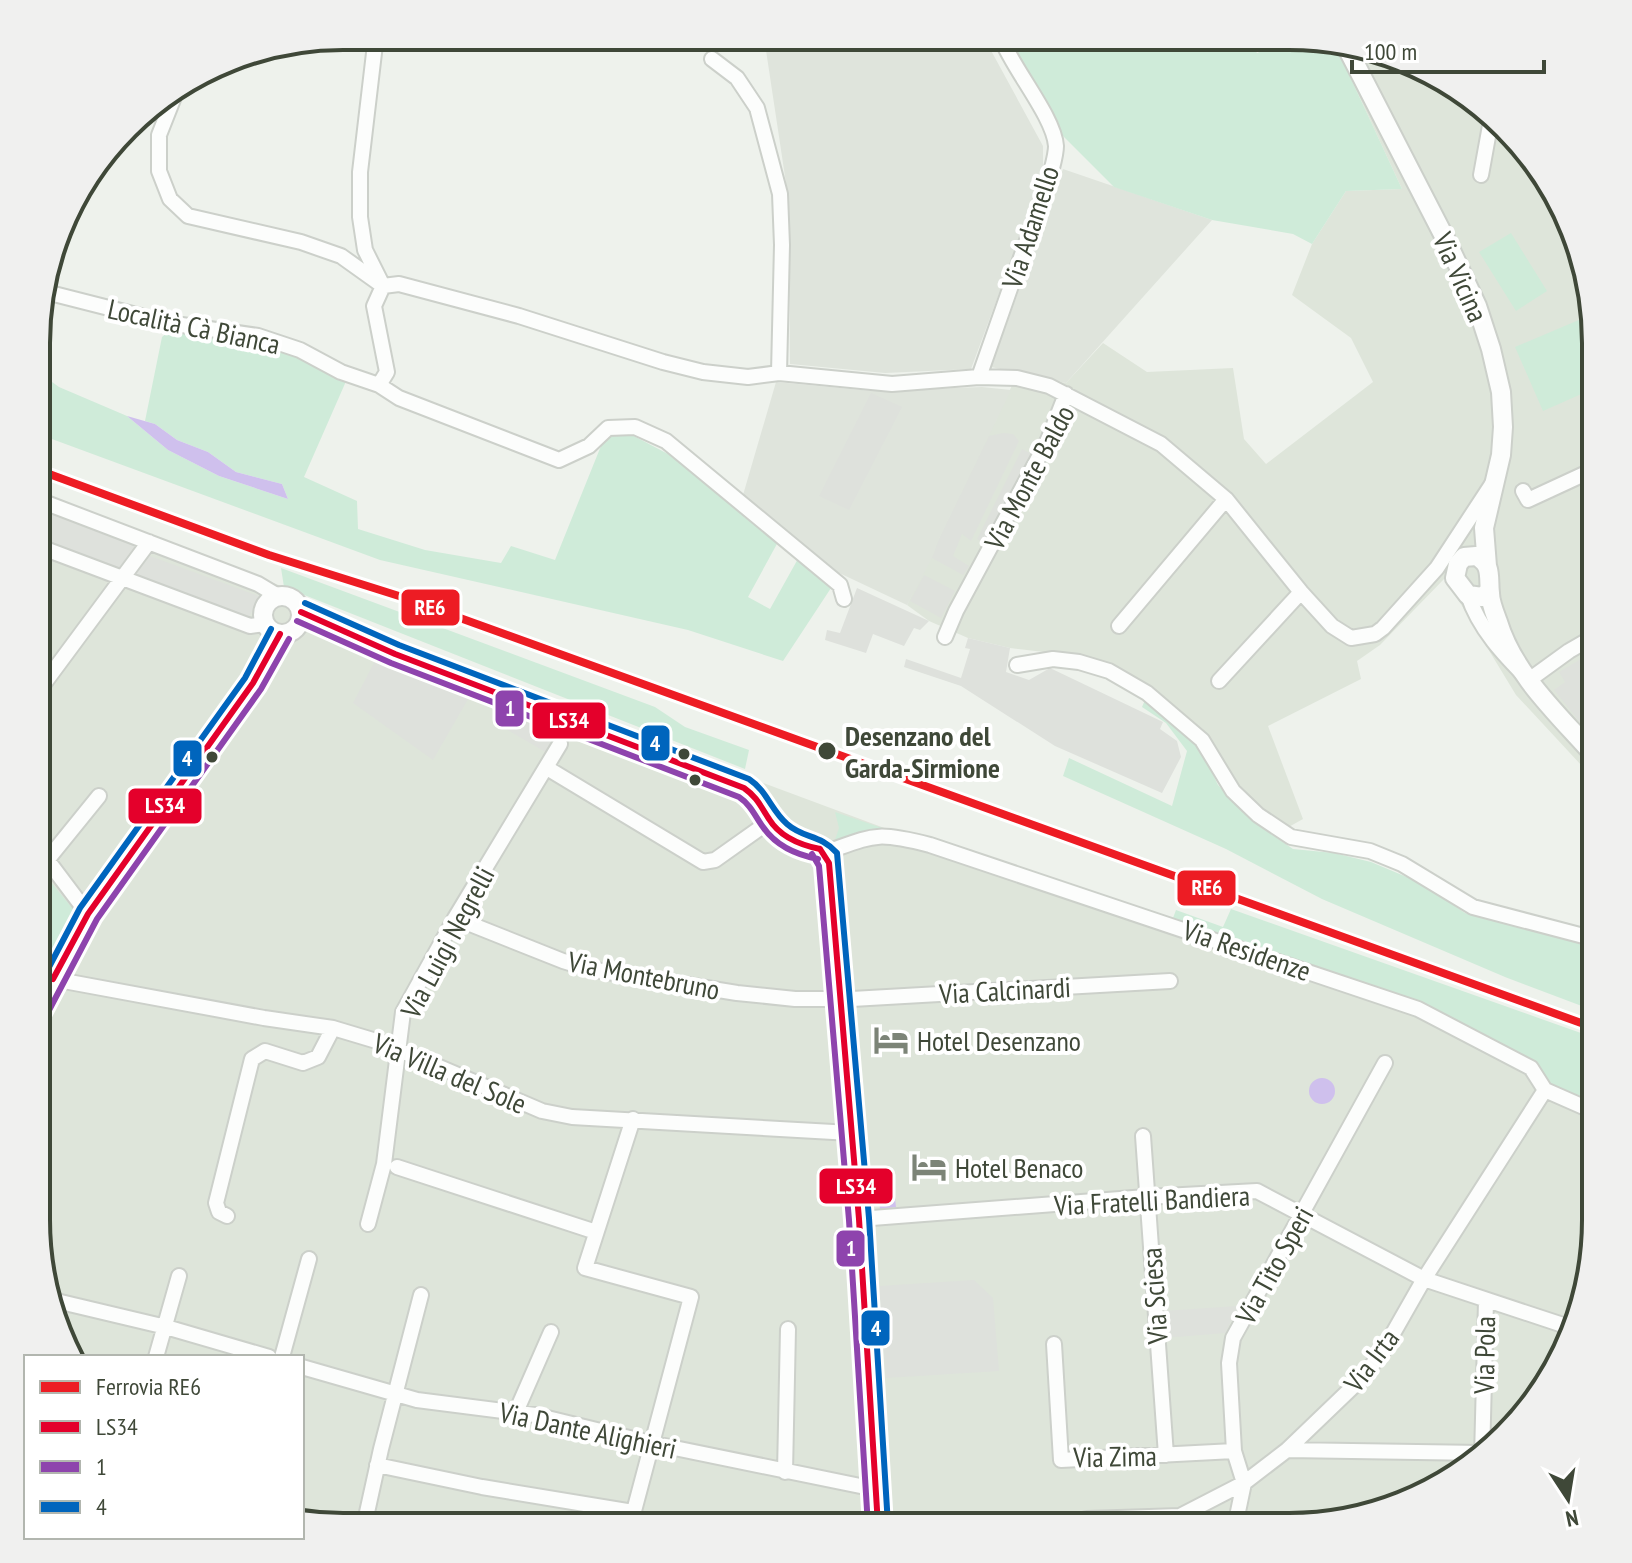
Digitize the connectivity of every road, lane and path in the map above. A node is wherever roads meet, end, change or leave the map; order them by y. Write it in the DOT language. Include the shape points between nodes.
graph roads {
  1 [pos="374,50"];
  2 [pos="1006,50"];
  3 [pos="1352,57"];
  4 [pos="712,59"];
  5 [pos="171,105"];
  6 [pos="1489,130"];
  7 [pos="1481,175"];
  8 [pos="383,286"];
  9 [pos="55,294"];
  10 [pos="779,373"];
  11 [pos="979,377"];
  12 [pos="379,385"];
  13 [pos="1066,394"];
  14 [pos="1582,475"];
  15 [pos="1494,481"];
  16 [pos="1523,491"];
  17 [pos="1226,499"];
  18 [pos="50,504"];
  19 [pos="1484,528"];
  20 [pos="149,542"];
  21 [pos="50,551"];
  22 [pos="1463,562"];
  23 [pos="1487,566"];
  24 [pos="1437,568"];
  25 [pos="125,577"];
  26 [pos="1301,592"];
  27 [pos="1477,594"];
  28 [pos="278,596"];
  29 [pos="844,599"];
  30 [pos="301,612"];
  31 [pos="1119,626"];
  32 [pos="273,629"];
  33 [pos="945,637"];
  34 [pos="1582,644"];
  35 [pos="1017,665"];
  36 [pos="50,676"];
  37 [pos="1529,680"];
  38 [pos="1219,681"];
  39 [pos="1582,741"];
  40 [pos="560,744"];
  41 [pos="547,768"];
  42 [pos="99,796"];
  43 [pos="770,821"];
  44 [pos="50,850"];
  45 [pos="822,851"];
  46 [pos="50,870"];
  47 [pos="88,914"];
  48 [pos="455,918"];
  49 [pos="1582,936"];
  50 [pos="50,970"];
  51 [pos="50,977"];
  52 [pos="1170,981"];
  53 [pos="841,999"];
  54 [pos="333,1028"];
  55 [pos="399,1050"];
  56 [pos="1385,1063"];
  57 [pos="1545,1090"];
  58 [pos="1582,1106"];
  59 [pos="633,1119"];
  60 [pos="851,1133"];
  61 [pos="1143,1136"];
  62 [pos="397,1167"];
  63 [pos="1146,1197"];
  64 [pos="1301,1215"];
  65 [pos="227,1216"];
  66 [pos="859,1219"];
  67 [pos="368,1224"];
  68 [pos="596,1232"];
  69 [pos="309,1259"];
  70 [pos="179,1276"];
  71 [pos="1424,1279"];
  72 [pos="421,1295"];
  73 [pos="1486,1301"];
  74 [pos="62,1302"];
  75 [pos="1562,1326"];
  76 [pos="166,1327"];
  77 [pos="788,1329"];
  78 [pos="551,1332"];
  79 [pos="1054,1344"];
  80 [pos="157,1355"];
  81 [pos="262,1355"];
  82 [pos="283,1355"];
  83 [pos="304,1368"];
  84 [pos="395,1394"];
  85 [pos="516,1412"];
  86 [pos="1482,1440"];
  87 [pos="650,1443"];
  88 [pos="1287,1450"];
  89 [pos="1234,1451"];
  90 [pos="1166,1455"];
  91 [pos="1466,1455"];
  92 [pos="377,1465"];
  93 [pos="785,1472"];
  94 [pos="1244,1483"];
  95 [pos="875,1489"];
  96 [pos="367,1513"];
  97 [pos="603,1513"];
  98 [pos="632,1513"];
  99 [pos="877,1513"];
  100 [pos="1186,1513"];
  101 [pos="1238,1513"];
  1 -- 8 [label="street" via="360,217 365,250"];
  2 -- 11 [label="street, Via Adamello" via="1056,145"];
  3 -- 15 [label="street, Via Vicina" via="1477,306 1501,392 1501,455"];
  4 -- 10 [label="street" via="737,78 757,108 780,194"];
  5 -- 8 [label="street" via="159,135 159,171 170,199 188,216 341,256"];
  6 -- 7 [label="street"];
  8 -- 10 [label="street" via="399,284 519,316 703,372 748,377"];
  8 -- 12 [label="street" via="374,306 387,372"];
  9 -- 12 [label="street, Località Cà Bianca" via="168,323 258,336"];
  10 -- 11 [label="street" via="892,384"];
  11 -- 13 [label="street" via="1017,378"];
  12 -- 29 [label="street, Località Cà Bianca" via="399,398 559,460 589,446 608,428 635,427 666,441 840,585"];
  13 -- 17 [label="street, Via Monte Baldo" via="1161,444"];
  13 -- 33 [label="street, Via Monte Baldo" via="1048,440"];
  14 -- 16 [label="street" via="1528,500"];
  15 -- 19 [label="street, Via Vicina"];
  15 -- 24 [label="street"];
  17 -- 26 [label="street, Via Monte Baldo"];
  17 -- 31 [label="street"];
  18 -- 20 [label="street"];
  19 -- 22 [label="street, Via Vicina"];
  19 -- 23 [label="street, Via Vicina"];
  20 -- 25 [label="street"];
  20 -- 28 [label="street"];
  21 -- 25 [label="street"];
  22 -- 23 [label="street" via="1482,559"];
  22 -- 24 [label="street"];
  22 -- 27 [label="street" via="1455,578"];
  23 -- 27 [label="street, Via Vicina" via="1490,575"];
  24 -- 26 [label="street, Via Monte Baldo" via="1375,634 1351,638 1332,626"];
  25 -- 32 [label="street" via="250,626"];
  25 -- 36 [label="street"];
  26 -- 38 [label="street"];
  27 -- 37 [label="street"];
  27 -- 37 [label="street" via="1473,612 1501,653"];
  28 -- 30 [label="street" via="290,598"];
  28 -- 32 [label="street" via="265,607"];
  30 -- 32 [label="street" via="296,628"];
  30 -- 43 [label="street" via="395,654 728,781 756,795"];
  32 -- 47 [label="street" via="253,683"];
  34 -- 37 [label="street"];
  35 -- 49 [label="street" via="1053,659 1079,662 1109,671 1147,693 1202,740 1233,791 1291,837 1370,851 1473,907"];
  37 -- 39 [label="street"];
  40 -- 41 [label="street, Via Luigi Negrelli"];
  41 -- 43 [label="street" via="703,862 715,860"];
  41 -- 48 [label="street, Via Luigi Negrelli"];
  42 -- 44 [label="street"];
  43 -- 45 [label="street" via="804,847"];
  45 -- 53 [label="street" via="829,863"];
  45 -- 57 [label="street, Via Residenze" via="874,835 930,845 1418,1009 1531,1068"];
  46 -- 47 [label="street"];
  47 -- 50 [label="street"];
  48 -- 53 [label="street, Via Montebruno" via="589,969 737,993"];
  48 -- 55 [label="street, Via Luigi Negrelli" via="403,1012"];
  51 -- 54 [label="street, Via Villa del Sole"];
  52 -- 53 [label="street, Via Calcinardi"];
  53 -- 60 [label="street"];
  54 -- 55 [label="street, Via Villa del Sole"];
  54 -- 65 [label="street" via="318,1057 303,1063 265,1051 252,1059 216,1203"];
  55 -- 59 [label="street, Via Villa del Sole" via="542,1111"];
  55 -- 67 [label="street, Via Luigi Negrelli" via="384,1164"];
  56 -- 64 [label="street, Via Tito Speri"];
  57 -- 58 [label="street"];
  57 -- 71 [label="street, Via Irta"];
  59 -- 60 [label="street, Via Villa del Sole"];
  59 -- 68 [label="street"];
  60 -- 66 [label="street"];
  61 -- 63 [label="street, Via Sciesa"];
  62 -- 68 [label="street"];
  63 -- 64 [label="street, Via Fratelli Bandiera" via="1257,1191"];
  63 -- 66 [label="street, Via Fratelli Bandiera"];
  63 -- 90 [label="street, Via Sciesa"];
  64 -- 71 [label="street, Via Fratelli Bandiera"];
  64 -- 89 [label="street, Via Tito Speri" via="1233,1338 1229,1363"];
  66 -- 95 [label="street"];
  68 -- 87 [label="street" via="585,1268 691,1297"];
  69 -- 82 [label="street"];
  70 -- 76 [label="street"];
  71 -- 73 [label="street, Via Fratelli Bandiera"];
  71 -- 88 [label="street, Via Irta" via="1362,1378"];
  72 -- 84 [label="street"];
  73 -- 75 [label="street, Via Fratelli Bandiera"];
  73 -- 86 [label="street, Via Pola"];
  74 -- 76 [label="street"];
  76 -- 80 [label="street"];
  76 -- 81 [label="street"];
  77 -- 93 [label="street"];
  78 -- 85 [label="street"];
  79 -- 90 [label="street, Via Zima" via="1061,1460"];
  83 -- 84 [label="street, Via Dante Alighieri"];
  84 -- 85 [label="street, Via Dante Alighieri"];
  84 -- 92 [label="street"];
  85 -- 87 [label="street, Via Dante Alighieri"];
  87 -- 93 [label="street, Via Dante Alighieri"];
  87 -- 98 [label="street"];
  88 -- 91 [label="street"];
  88 -- 94 [label="street, Via Irta"];
  89 -- 90 [label="street, Via Zima"];
  89 -- 94 [label="street, Via Tito Speri"];
  92 -- 96 [label="street"];
  92 -- 97 [label="street"];
  93 -- 95 [label="street, Via Dante Alighieri"];
  94 -- 100 [label="street, Via Irta"];
  94 -- 101 [label="street"];
  95 -- 99 [label="street"];
}
